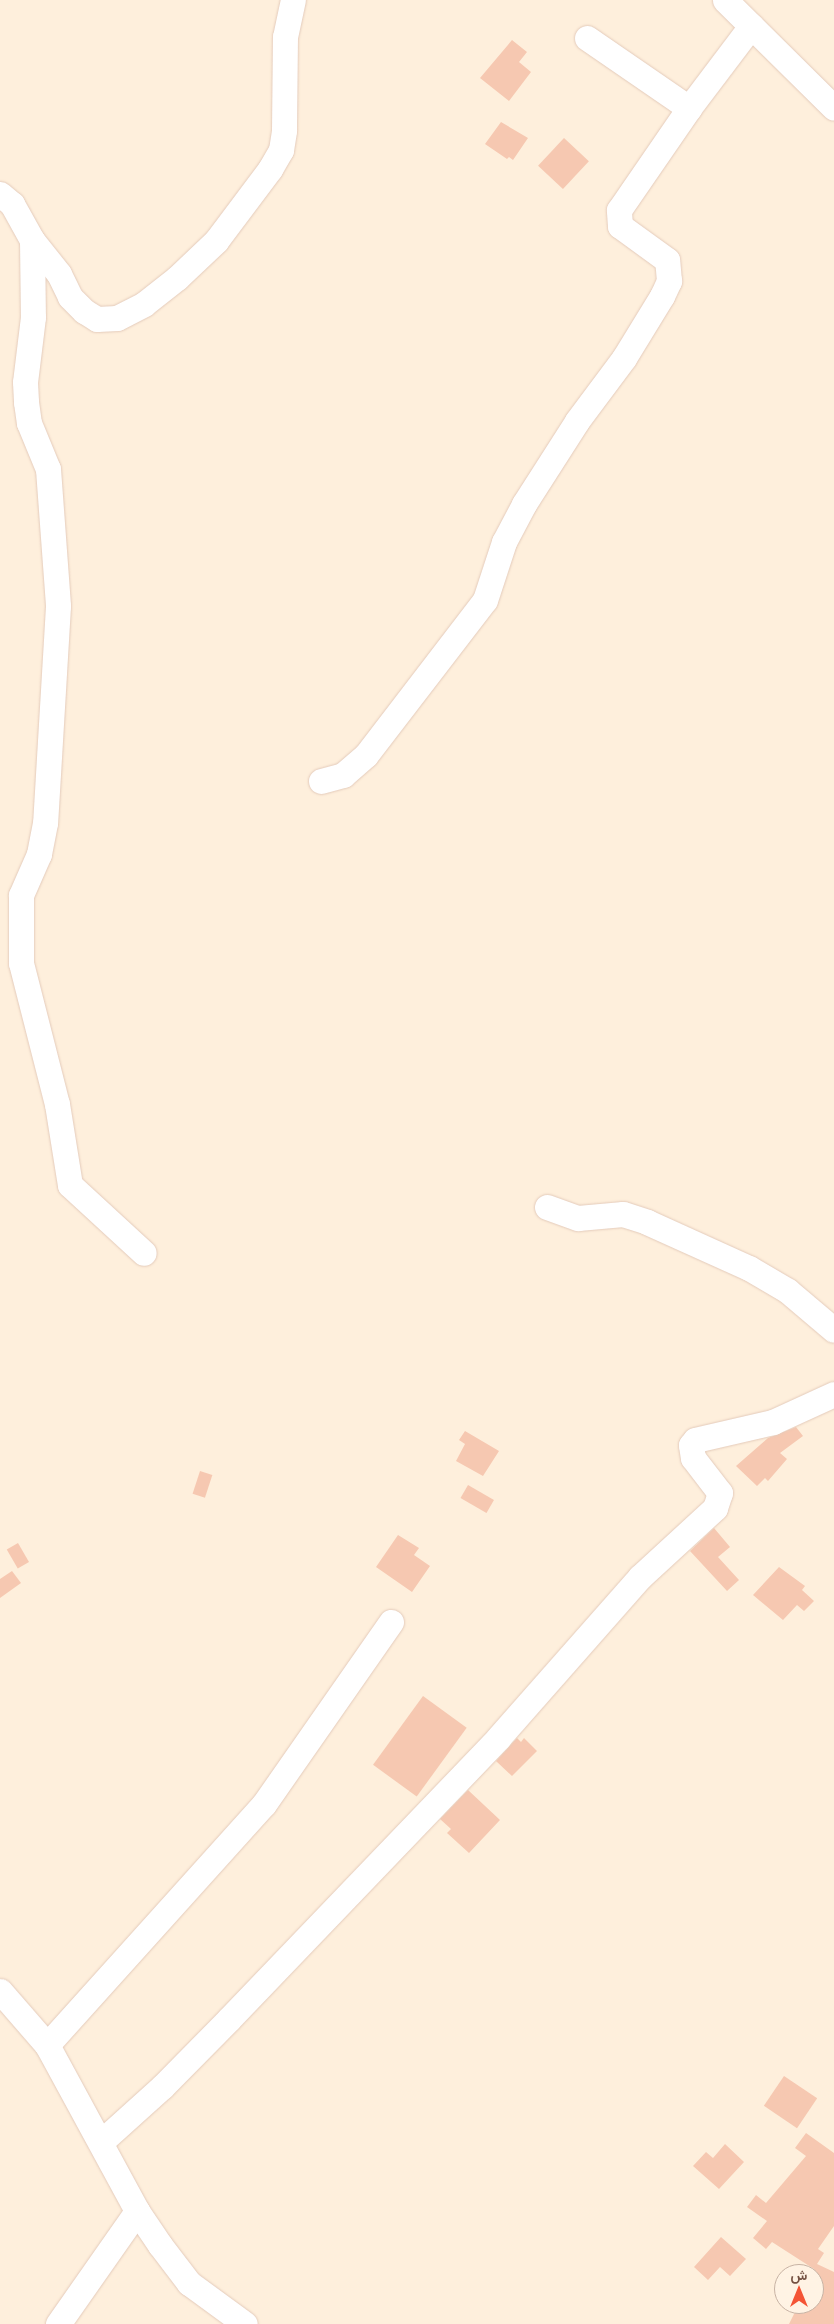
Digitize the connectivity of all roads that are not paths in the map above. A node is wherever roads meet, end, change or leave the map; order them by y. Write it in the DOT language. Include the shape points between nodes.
graph roads {
  1 [pos="293,0"];
  2 [pos="741,10"];
  3 [pos="587,38"];
  4 [pos="689,108"];
  5 [pos="834,108"];
  6 [pos="0,194"];
  7 [pos="32,240"];
  8 [pos="321,780"];
  9 [pos="547,1207"];
  10 [pos="144,1253"];
  11 [pos="834,1330"];
  12 [pos="834,1394"];
  13 [pos="390,1622"];
  14 [pos="0,1991"];
  15 [pos="47,2044"];
  16 [pos="102,2141"];
  17 [pos="137,2211"];
  18 [pos="58,2324"];
  19 [pos="245,2324"];
  1 -- 7 [label="street" via="285,37 281,150 216,241 177,278 144,304 117,318 97,319 70,297 59,274"];
  2 -- 4 [label="street"];
  2 -- 5 [label="street"];
  3 -- 4 [label="street"];
  4 -- 8 [label="street" via="619,210 620,226 667,260 669,281 662,296 624,358 577,421 524,504 504,542 485,600 366,755 343,775"];
  6 -- 7 [label="street" via="12,204"];
  7 -- 10 [label="street" via="33,317 26,396 29,423 46,459 51,484 58,606 45,823 39,854 21,895 21,963 57,1104 70,1185"];
  9 -- 11 [label="street" via="578,1218 623,1214 647,1222 749,1268 788,1291"];
  12 -- 16 [label="street" via="773,1422 695,1440 691,1445 693,1458 720,1493 715,1508 640,1577 499,1738 229,2019 162,2087"];
  13 -- 15 [label="street" via="264,1804"];
  14 -- 15 [label="street"];
  15 -- 16 [label="street"];
  16 -- 17 [label="street"];
  17 -- 18 [label="street"];
  17 -- 19 [label="street" via="190,2283 222,2310"];
}
